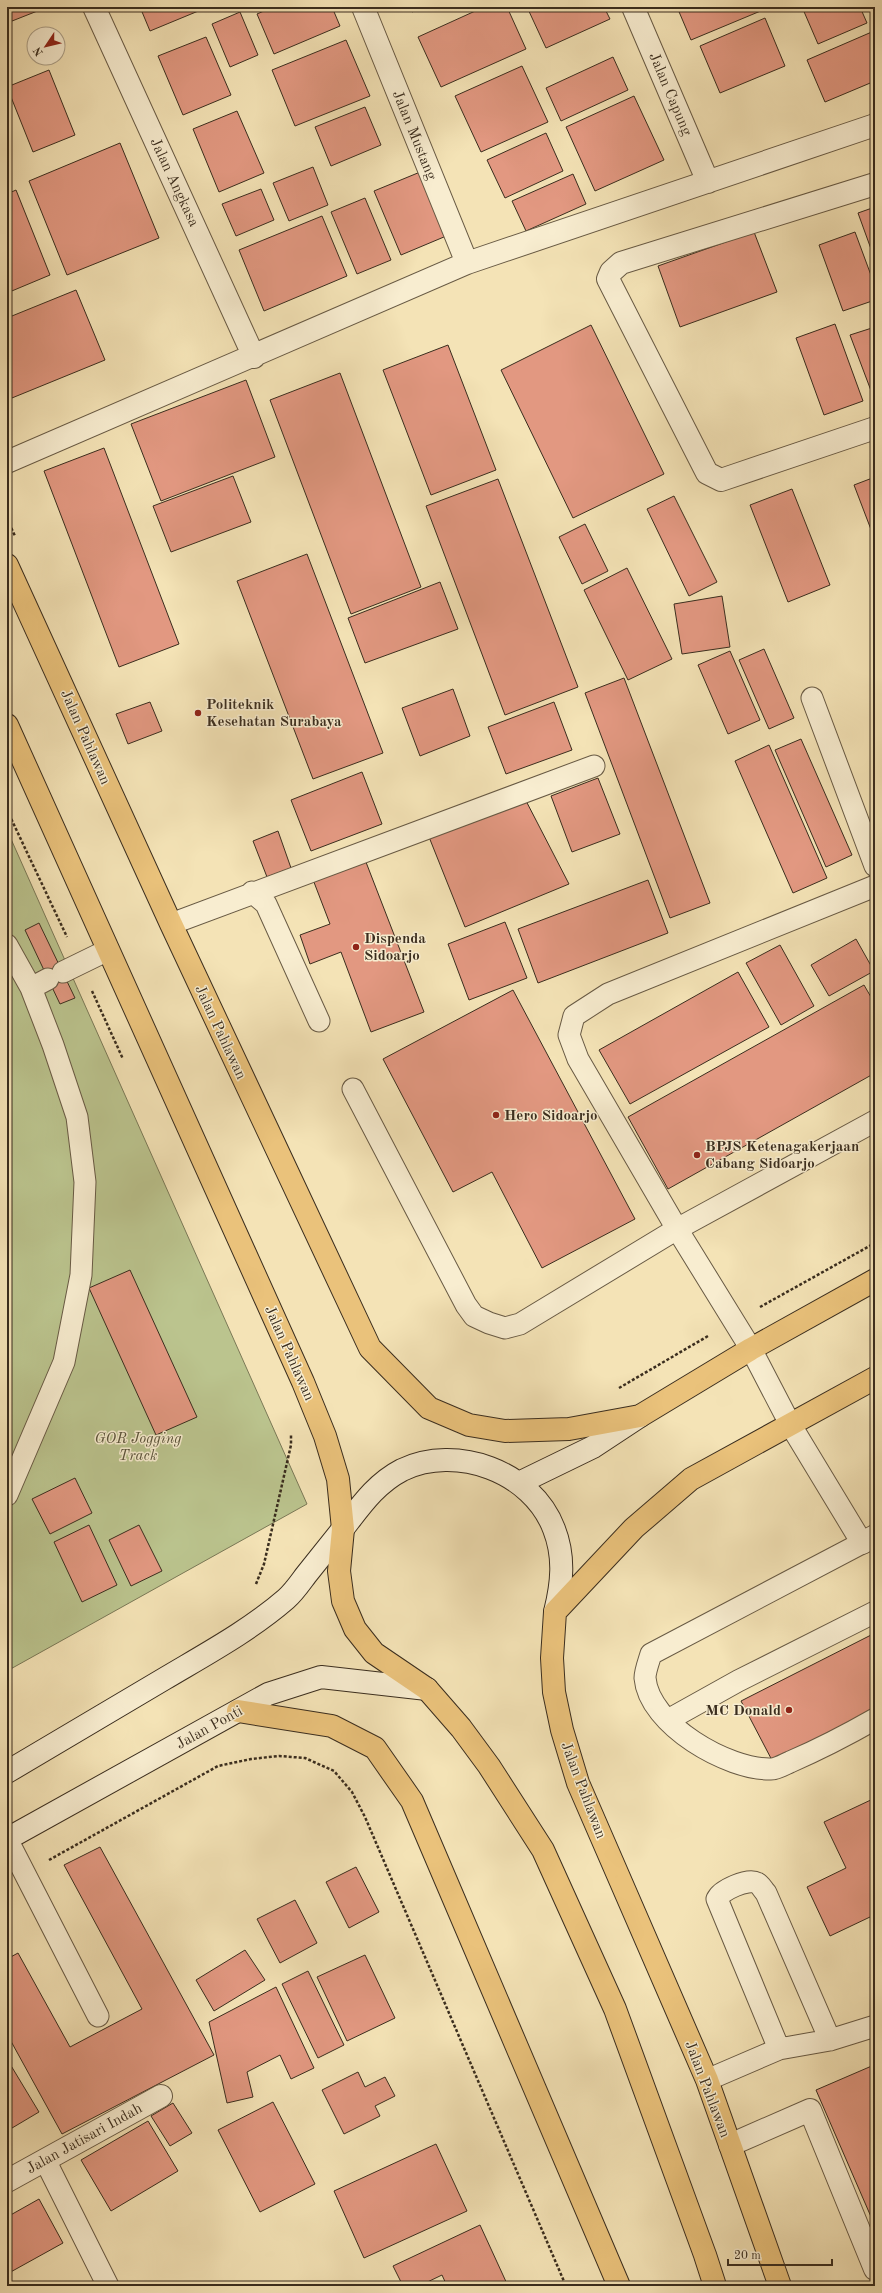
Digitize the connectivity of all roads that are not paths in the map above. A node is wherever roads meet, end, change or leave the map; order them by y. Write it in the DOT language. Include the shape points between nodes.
graph roads {
  1 [pos="94,7"];
  2 [pos="363,7"];
  3 [pos="633,7"];
  4 [pos="875,125"];
  5 [pos="708,182"];
  6 [pos="875,184"];
  7 [pos="467,263"];
  8 [pos="254,357"];
  9 [pos="875,428"];
  10 [pos="7,462"];
  11 [pos="7,565"];
  12 [pos="812,698"];
  13 [pos="7,725"];
  14 [pos="594,766"];
  15 [pos="875,866"];
  16 [pos="875,886"];
  17 [pos="252,892"];
  18 [pos="170,924"];
  19 [pos="7,945"];
  20 [pos="108,950"];
  21 [pos="56,976"];
  22 [pos="319,1021"];
  23 [pos="353,1089"];
  24 [pos="875,1122"];
  25 [pos="677,1229"];
  26 [pos="875,1280"];
  27 [pos="751,1349"];
  28 [pos="875,1378"];
  29 [pos="640,1416"];
  30 [pos="790,1424"];
  31 [pos="519,1483"];
  32 [pos="7,1495"];
  33 [pos="343,1529"];
  34 [pos="868,1539"];
  35 [pos="555,1612"];
  36 [pos="875,1612"];
  37 [pos="427,1689"];
  38 [pos="238,1711"];
  39 [pos="875,1719"];
  40 [pos="668,1720"];
  41 [pos="7,1772"];
  42 [pos="7,1839"];
  43 [pos="98,2016"];
  44 [pos="875,2026"];
  45 [pos="830,2040"];
  46 [pos="779,2050"];
  47 [pos="707,2080"];
  48 [pos="161,2096"];
  49 [pos="730,2145"];
  50 [pos="45,2160"];
  51 [pos="7,2181"];
  52 [pos="875,2268"];
  53 [pos="108,2286"];
  54 [pos="619,2286"];
  55 [pos="714,2286"];
  56 [pos="780,2286"];
  1 -- 8 [label="street, Jalan Angkasa"];
  2 -- 7 [label="street, Jalan Mustang"];
  3 -- 5 [label="street, Jalan Capung"];
  4 -- 5 [label="street"];
  5 -- 7 [label="street"];
  6 -- 9 [label="street" via="621,263 611,272 608,280 707,473 715,478 721,480"];
  7 -- 8 [label="street"];
  8 -- 10 [label="street"];
  11 -- 18 [label="main road, Jalan Pahlawan"];
  12 -- 15 [label="lane"];
  13 -- 20 [label="main road, Jalan Pahlawan"];
  14 -- 17 [label="lane"];
  16 -- 25 [label="lane" via="608,994 574,1016 569,1035 578,1059"];
  17 -- 18 [label="lane"];
  17 -- 22 [label="lane" via="266,904"];
  18 -- 29 [label="main road, Jalan Pahlawan" via="370,1348 429,1408 469,1425 505,1431 569,1429"];
  19 -- 21 [label="lane"];
  20 -- 21 [label="lane"];
  20 -- 33 [label="main road, Jalan Pahlawan" via="306,1389 325,1436 338,1479"];
  21 -- 32 [label="lane" via="53,1045 77,1117 85,1182 81,1275 64,1362"];
  23 -- 25 [label="lane" via="466,1305 474,1316 488,1323 505,1328 520,1324"];
  24 -- 25 [label="lane"];
  25 -- 27 [label="lane"];
  26 -- 27 [label="main road"];
  27 -- 29 [label="main road"];
  27 -- 30 [label="lane"];
  28 -- 30 [label="main road"];
  29 -- 31 [label="street" via="593,1447"];
  30 -- 34 [label="lane"];
  30 -- 35 [label="main road" via="691,1479 634,1528"];
  31 -- 33 [label="street, Jalan Pahlawan" via="471,1461 425,1463 402,1470 382,1483 365,1499"];
  31 -- 35 [label="street, Jalan Pahlawan" via="539,1503 554,1528 561,1556 562,1584"];
  33 -- 37 [label="main road, Jalan Pahlawan" via="339,1571 343,1601 355,1629 374,1653"];
  33 -- 41 [label="street" via="288,1597 247,1631"];
  34 -- 40 [label="lane" via="650,1654 645,1678 653,1703"];
  35 -- 47 [label="main road, Jalan Pahlawan" via="552,1658 554,1692 562,1730 578,1782"];
  36 -- 40 [label="lane" via="738,1681"];
  37 -- 38 [label="street, Jalan Ponti" via="321,1677 268,1694"];
  37 -- 55 [label="main road, Jalan Pahlawan" via="461,1728 489,1766 544,1850 615,2009"];
  38 -- 42 [label="street, Jalan Ponti"];
  38 -- 54 [label="main road" via="332,1726 375,1748 412,1801"];
  39 -- 40 [label="lane" via="827,1746 772,1770 737,1764 703,1748"];
  42 -- 43 [label="lane"];
  44 -- 45 [label="lane"];
  45 -- 46 [label="lane"];
  45 -- 46 [label="lane" via="766,1893 758,1883 751,1881 724,1891 717,1899"];
  46 -- 47 [label="lane"];
  47 -- 49 [label="main road, Jalan Pahlawan"];
  48 -- 50 [label="street, Jalan Jatisari Indah"];
  49 -- 52 [label="street" via="810,2110"];
  49 -- 56 [label="main road, Jalan Pahlawan"];
  50 -- 51 [label="street, Jalan Jatisari Indah"];
  50 -- 53 [label="lane"];
}
